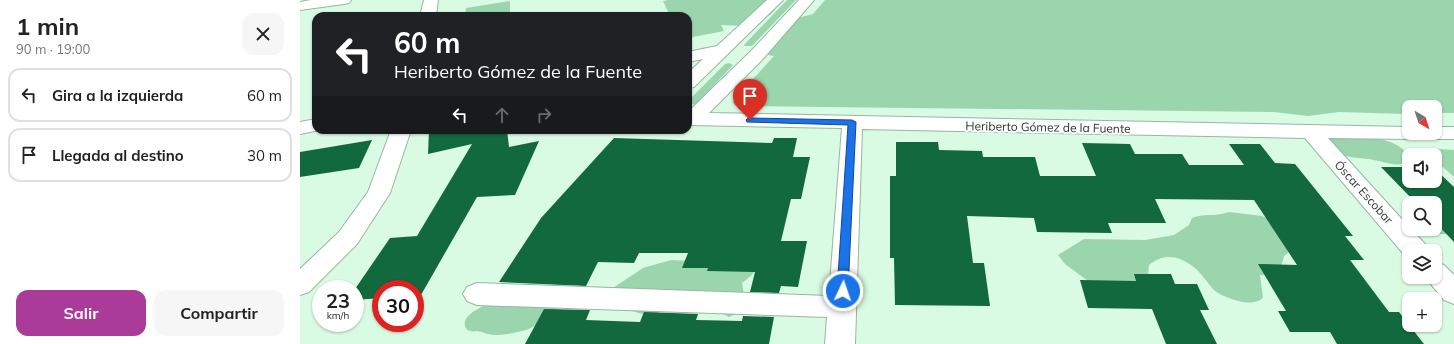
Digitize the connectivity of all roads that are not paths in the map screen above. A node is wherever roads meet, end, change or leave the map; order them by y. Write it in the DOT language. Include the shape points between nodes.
graph roads {
  1 [pos="344,0"];
  2 [pos="431,0"];
  3 [pos="776,0"];
  4 [pos="807,0"];
  5 [pos="300,6"];
  6 [pos="429,12"];
  7 [pos="723,50"];
  8 [pos="692,56"];
  9 [pos="756,56"];
  10 [pos="692,79"];
  11 [pos="692,117"];
  12 [pos="692,119"];
  13 [pos="852,122"];
  14 [pos="312,126"];
  15 [pos="300,128"];
  16 [pos="1311,132"];
  17 [pos="1402,133"];
  18 [pos="1442,133"];
  19 [pos="1454,133"];
  20 [pos="400,134"];
  21 [pos="1410,244"];
  22 [pos="1442,280"];
  23 [pos="300,285"];
  24 [pos="1454,293"];
  25 [pos="477,294"];
  26 [pos="842,306"];
  27 [pos="840,344"];
  1 -- 5 [label="street"];
  2 -- 6 [label="street"];
  3 -- 7 [label="street"];
  4 -- 9 [label="street"];
  7 -- 8 [label="street"];
  7 -- 9 [label="street"];
  7 -- 10 [label="street"];
  9 -- 11 [label="street"];
  12 -- 13 [label="street, Heriberto Gómez de la Fuente"];
  13 -- 16 [label="street, Heriberto Gómez de la Fuente"];
  13 -- 26 [label="street"];
  14 -- 15 [label="street"];
  16 -- 17 [label="street, Heriberto Gómez de la Fuente"];
  16 -- 21 [label="street, Óscar Escobar"];
  18 -- 19 [label="street"];
  20 -- 23 [label="street" via="379,193 348,238"];
  22 -- 24 [label="street"];
  25 -- 26 [label="street"];
  26 -- 27 [label="street"];
}
